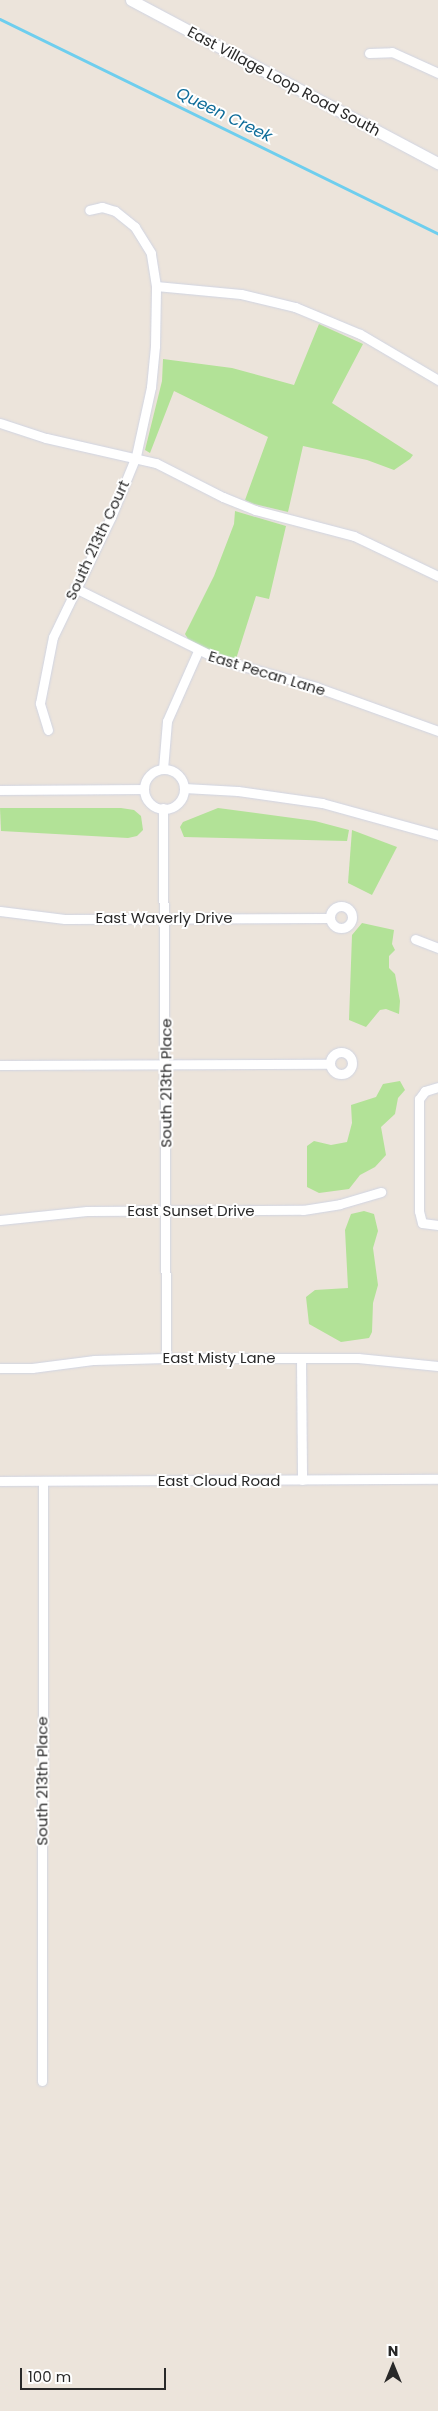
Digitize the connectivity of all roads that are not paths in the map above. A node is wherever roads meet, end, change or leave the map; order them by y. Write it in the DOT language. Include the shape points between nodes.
graph roads {
  1 [pos="131,0"];
  2 [pos="369,54"];
  3 [pos="438,73"];
  4 [pos="438,163"];
  5 [pos="89,210"];
  6 [pos="156,286"];
  7 [pos="438,380"];
  8 [pos="0,423"];
  9 [pos="136,456"];
  10 [pos="438,576"];
  11 [pos="75,588"];
  12 [pos="198,651"];
  13 [pos="48,730"];
  14 [pos="438,731"];
  15 [pos="164,769"];
  16 [pos="184,788"];
  17 [pos="144,789"];
  18 [pos="0,790"];
  19 [pos="164,808"];
  20 [pos="438,835"];
  21 [pos="0,911"];
  22 [pos="164,918"];
  23 [pos="329,918"];
  24 [pos="415,939"];
  25 [pos="438,948"];
  26 [pos="0,1064"];
  27 [pos="330,1064"];
  28 [pos="166,1065"];
  29 [pos="438,1087"];
  30 [pos="381,1192"];
  31 [pos="166,1211"];
  32 [pos="0,1220"];
  33 [pos="438,1225"];
  34 [pos="166,1358"];
  35 [pos="301,1358"];
  36 [pos="438,1366"];
  37 [pos="0,1368"];
  38 [pos="438,1479"];
  39 [pos="302,1480"];
  40 [pos="0,1481"];
  41 [pos="43,1481"];
  42 [pos="42,2081"];
  1 -- 4 [label="street, East Village Loop Road South"];
  2 -- 3 [label="street" via="392,52"];
  5 -- 6 [label="street, South 213th Court" via="102,207 115,210 135,227 151,253"];
  6 -- 7 [label="street" via="240,294 295,307 367,337"];
  6 -- 9 [label="street, South 213th Court" via="151,387"];
  8 -- 9 [label="street" via="46,438"];
  9 -- 10 [label="street" via="156,462 255,510 354,536"];
  9 -- 11 [label="street, South 213th Court" via="111,517"];
  11 -- 12 [label="street, East Pecan Lane"];
  11 -- 13 [label="street, South 213th Court" via="53,637 42,683 40,703"];
  12 -- 14 [label="street, East Pecan Lane" via="276,678 316,687"];
  12 -- 15 [label="street" via="170,712"];
  15 -- 16 [label="street" via="176,772"];
  15 -- 17 [label="street" via="147,777"];
  16 -- 19 [label="street" via="176,805"];
  16 -- 20 [label="street" via="238,791 322,803"];
  17 -- 18 [label="street"];
  17 -- 19 [label="street" via="150,803"];
  19 -- 22 [label="street, South 213th Place"];
  21 -- 22 [label="street, East Waverly Drive" via="65,919"];
  22 -- 23 [label="street, East Waverly Drive"];
  22 -- 28 [label="street, South 213th Place"];
  24 -- 25 [label="street"];
  26 -- 28 [label="street"];
  27 -- 28 [label="street"];
  28 -- 31 [label="street, South 213th Place"];
  29 -- 33 [label="street" via="425,1091 419,1098 419,1212 422,1223"];
  30 -- 31 [label="street, East Sunset Drive" via="303,1210"];
  31 -- 32 [label="street, East Sunset Drive" via="87,1211"];
  31 -- 34 [label="street, South 213th Place"];
  34 -- 35 [label="street, East Misty Lane"];
  34 -- 37 [label="street, East Misty Lane"];
  35 -- 36 [label="street, East Misty Lane" via="358,1358"];
  35 -- 39 [label="street"];
  38 -- 39 [label="street, East Cloud Road"];
  39 -- 41 [label="street, East Cloud Road"];
  40 -- 41 [label="street, East Cloud Road"];
  41 -- 42 [label="street, South 213th Place"];
}
